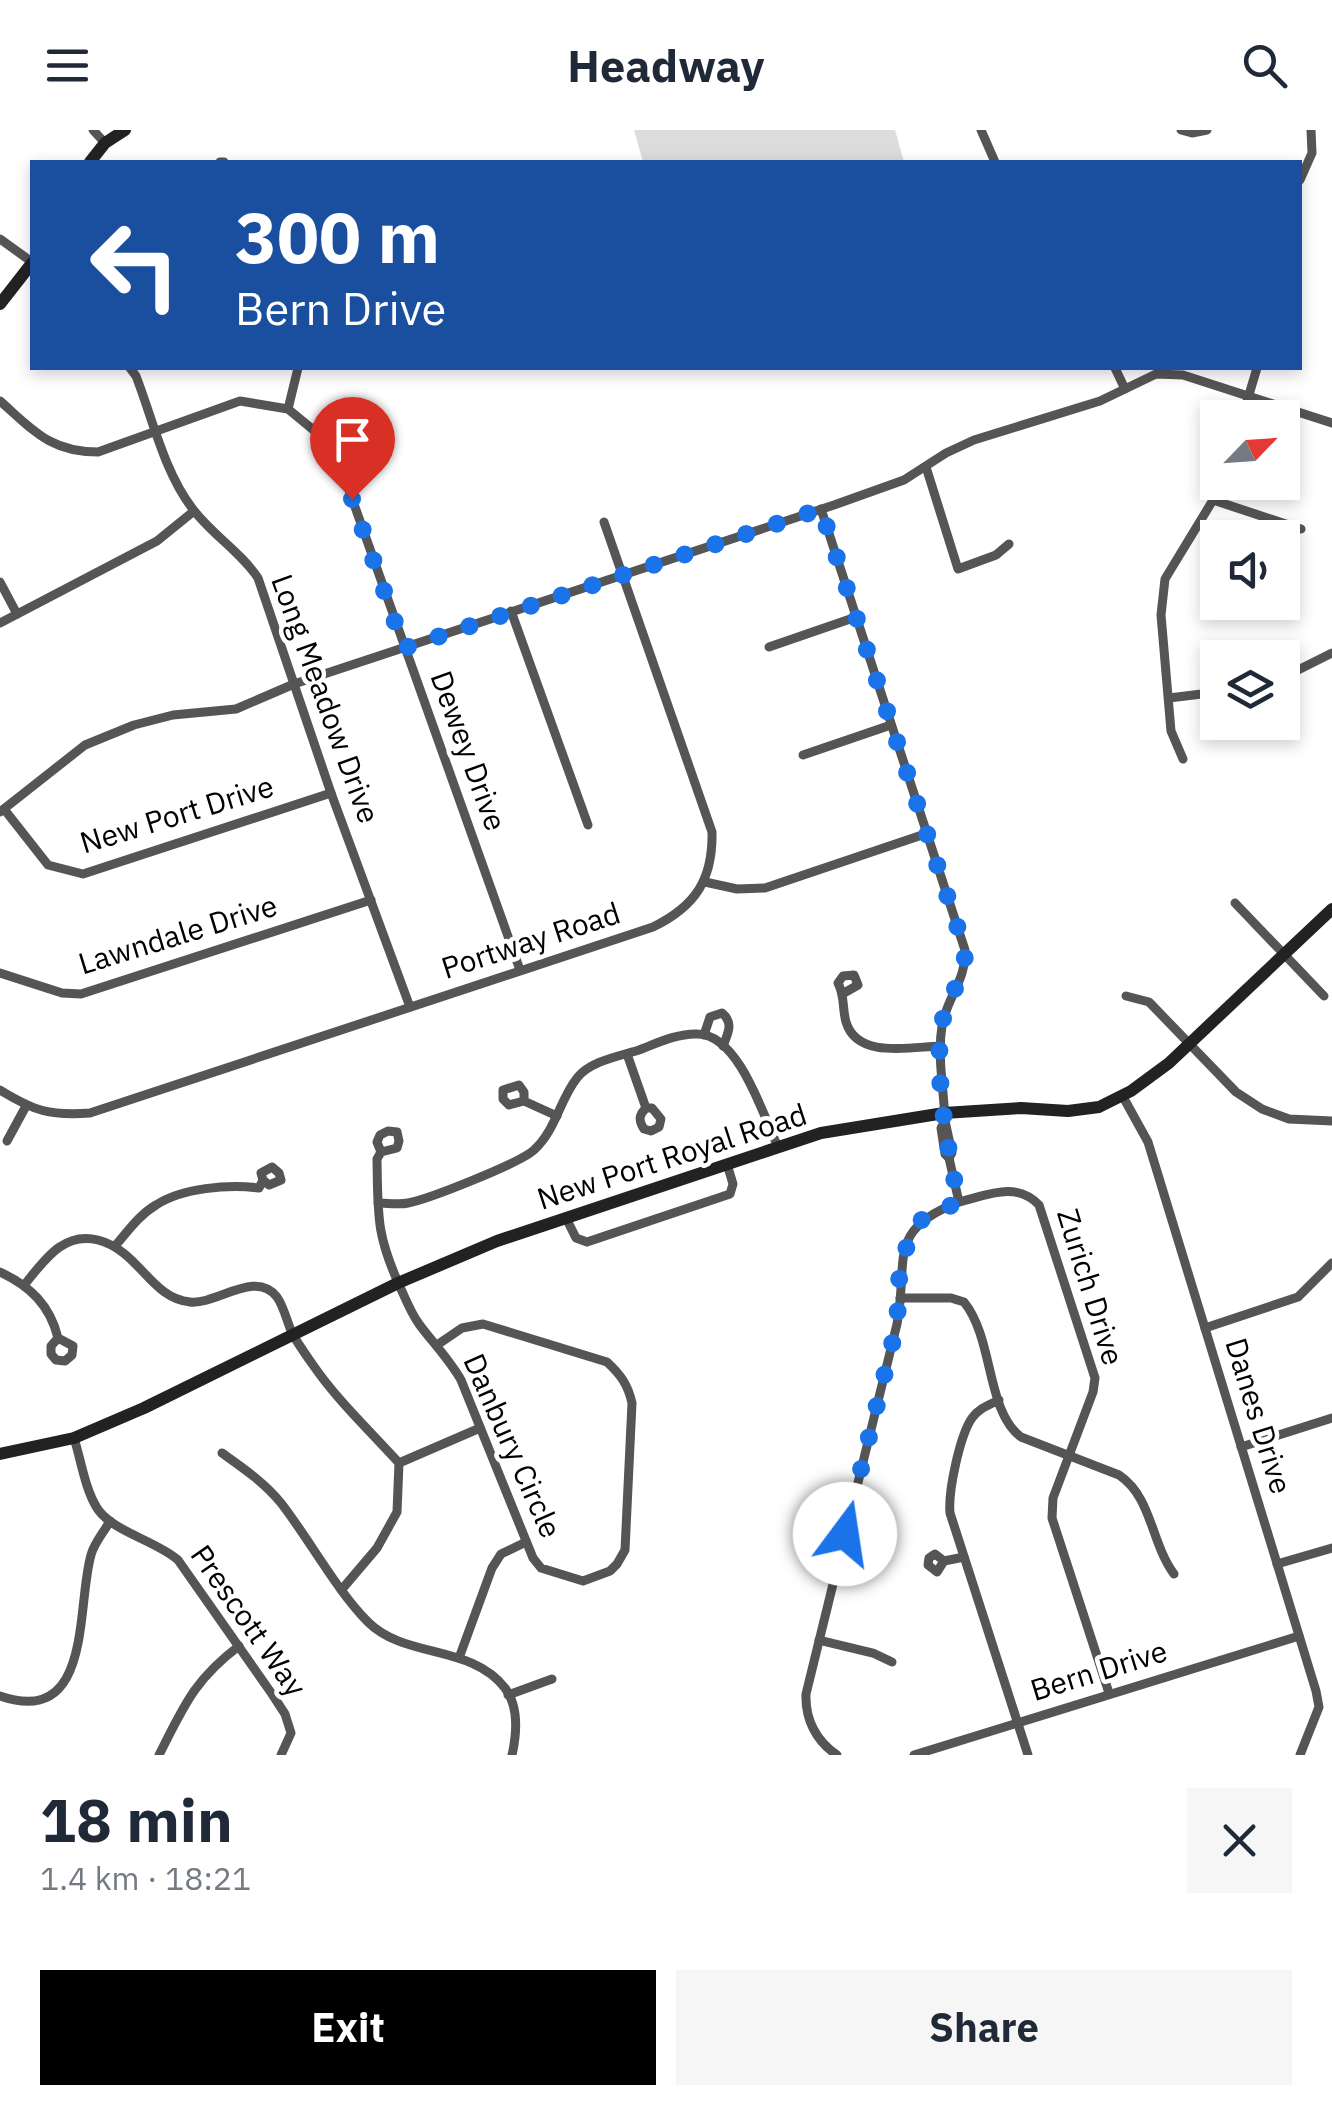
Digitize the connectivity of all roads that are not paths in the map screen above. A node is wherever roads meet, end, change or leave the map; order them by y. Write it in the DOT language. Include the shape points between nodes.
graph roads {
  1 [pos="92,130"];
  2 [pos="125,130"];
  3 [pos="981,130"];
  4 [pos="1181,130"];
  5 [pos="1207,130"];
  6 [pos="1310,130"];
  7 [pos="105,143"];
  8 [pos="92,160"];
  9 [pos="994,160"];
  10 [pos="1302,176"];
  11 [pos="0,240"];
  12 [pos="30,262"];
  13 [pos="30,266"];
  14 [pos="0,304"];
  15 [pos="132,370"];
  16 [pos="298,370"];
  17 [pos="1117,370"];
  18 [pos="1256,370"];
  19 [pos="1126,390"];
  20 [pos="1249,397"];
  21 [pos="1248,400"];
  22 [pos="0,401"];
  23 [pos="288,410"];
  24 [pos="1332,424"];
  25 [pos="157,431"];
  26 [pos="926,468"];
  27 [pos="1213,500"];
  28 [pos="821,509"];
  29 [pos="194,511"];
  30 [pos="604,522"];
  31 [pos="1301,530"];
  32 [pos="1009,544"];
  33 [pos="622,573"];
  34 [pos="0,582"];
  35 [pos="511,610"];
  36 [pos="17,614"];
  37 [pos="856,617"];
  38 [pos="0,623"];
  39 [pos="769,646"];
  40 [pos="404,648"];
  41 [pos="1332,652"];
  42 [pos="1300,669"];
  43 [pos="294,684"];
  44 [pos="1200,694"];
  45 [pos="1169,698"];
  46 [pos="891,725"];
  47 [pos="803,755"];
  48 [pos="1183,759"];
  49 [pos="331,793"];
  50 [pos="2,810"];
  51 [pos="588,826"];
  52 [pos="926,834"];
  53 [pos="705,882"];
  54 [pos="371,900"];
  55 [pos="1235,903"];
  56 [pos="1332,910"];
  57 [pos="1284,954"];
  58 [pos="520,970"];
  59 [pos="0,973"];
  60 [pos="844,994"];
  61 [pos="1126,996"];
  62 [pos="1324,996"];
  63 [pos="410,1007"];
  64 [pos="704,1035"];
  65 [pos="1188,1044"];
  66 [pos="723,1046"];
  67 [pos="940,1046"];
  68 [pos="628,1054"];
  69 [pos="0,1090"];
  70 [pos="1122,1096"];
  71 [pos="524,1101"];
  72 [pos="26,1106"];
  73 [pos="646,1108"];
  74 [pos="556,1116"];
  75 [pos="944,1117"];
  76 [pos="1332,1121"];
  77 [pos="6,1141"];
  78 [pos="778,1147"];
  79 [pos="381,1152"];
  80 [pos="727,1164"];
  81 [pos="263,1180"];
  82 [pos="959,1202"];
  83 [pos="378,1203"];
  84 [pos="566,1218"];
  85 [pos="116,1246"];
  86 [pos="1332,1263"];
  87 [pos="0,1272"];
  88 [pos="398,1283"];
  89 [pos="25,1284"];
  90 [pos="900,1298"];
  91 [pos="1205,1328"];
  92 [pos="293,1335"];
  93 [pos="58,1338"];
  94 [pos="437,1346"];
  95 [pos="999,1400"];
  96 [pos="1332,1418"];
  97 [pos="480,1428"];
  98 [pos="74,1438"];
  99 [pos="1241,1447"];
  100 [pos="222,1453"];
  101 [pos="0,1454"];
  102 [pos="1068,1457"];
  103 [pos="398,1463"];
  104 [pos="110,1521"];
  105 [pos="526,1542"];
  106 [pos="1332,1548"];
  107 [pos="964,1557"];
  108 [pos="944,1561"];
  109 [pos="1277,1564"];
  110 [pos="1174,1574"];
  111 [pos="343,1588"];
  112 [pos="1299,1636"];
  113 [pos="819,1640"];
  114 [pos="239,1646"];
  115 [pos="459,1658"];
  116 [pos="892,1662"];
  117 [pos="552,1679"];
  118 [pos="1108,1694"];
  119 [pos="508,1695"];
  120 [pos="0,1696"];
  121 [pos="1018,1722"];
  122 [pos="159,1755"];
  123 [pos="280,1755"];
  124 [pos="512,1755"];
  125 [pos="837,1755"];
  126 [pos="914,1755"];
  127 [pos="1028,1755"];
  128 [pos="1300,1755"];
  1 -- 7 [label="street"];
  2 -- 7 [label="street"];
  3 -- 9 [label="street"];
  4 -- 5 [label="street"];
  6 -- 10 [label="street" via="1312,153"];
  7 -- 8 [label="street"];
  11 -- 12 [label="street"];
  13 -- 14 [label="street"];
  15 -- 25 [label="street, Long Meadow Drive"];
  16 -- 23 [label="street"];
  17 -- 19 [label="street"];
  18 -- 20 [label="street"];
  19 -- 20 [label="street" via="1170,373"];
  19 -- 26 [label="street" via="974,440"];
  20 -- 21 [label="street"];
  20 -- 24 [label="street"];
  22 -- 25 [label="street" via="46,442 77,452 98,452"];
  23 -- 25 [label="street" via="240,401"];
  23 -- 40 [label="street, Dewey Drive" via="322,437 339,462"];
  25 -- 29 [label="street, Long Meadow Drive" via="175,482"];
  26 -- 28 [label="street"];
  26 -- 32 [label="street" via="958,570"];
  27 -- 31 [label="street"];
  27 -- 45 [label="street" via="1166,580 1161,615"];
  28 -- 33 [label="street"];
  28 -- 37 [label="street"];
  29 -- 36 [label="street" via="157,541"];
  29 -- 43 [label="street, Long Meadow Drive" via="258,578"];
  30 -- 33 [label="street"];
  33 -- 35 [label="street"];
  33 -- 53 [label="street" via="712,832"];
  34 -- 36 [label="street"];
  35 -- 40 [label="street"];
  35 -- 51 [label="street"];
  36 -- 38 [label="street"];
  37 -- 39 [label="street"];
  37 -- 46 [label="street"];
  40 -- 43 [label="street"];
  40 -- 58 [label="street, Dewey Drive"];
  41 -- 42 [label="street"];
  43 -- 49 [label="street, Long Meadow Drive"];
  43 -- 50 [label="street" via="236,709 173,715 84,746"];
  44 -- 45 [label="street"];
  45 -- 48 [label="street"];
  46 -- 47 [label="street"];
  46 -- 52 [label="street"];
  49 -- 50 [label="street, New Port Drive" via="84,874 48,865"];
  49 -- 54 [label="street, Long Meadow Drive"];
  52 -- 53 [label="street" via="765,888"];
  52 -- 67 [label="street" via="965,950"];
  53 -- 58 [label="street, Portway Road" via="672,918"];
  54 -- 59 [label="street, Lawndale Drive" via="81,994"];
  54 -- 63 [label="street, Long Meadow Drive"];
  55 -- 57 [label="street"];
  56 -- 57 [label="street, New Port Royal Road"];
  57 -- 62 [label="street"];
  57 -- 65 [label="street, New Port Royal Road"];
  58 -- 63 [label="street, Portway Road"];
  60 -- 67 [label="street" via="846,1025 859,1041 883,1049"];
  61 -- 65 [label="street" via="1149,1002"];
  63 -- 72 [label="street, Portway Road" via="90,1113 62,1115"];
  64 -- 66 [label="street"];
  64 -- 66 [label="street" via="710,1017 722,1013 730,1028"];
  64 -- 68 [label="street" via="674,1037"];
  65 -- 70 [label="street, New Port Royal Road"];
  65 -- 76 [label="street" via="1262,1109 1289,1119"];
  66 -- 78 [label="street" via="739,1063"];
  67 -- 75 [label="street"];
  68 -- 73 [label="street"];
  68 -- 74 [label="street" via="577,1077"];
  69 -- 72 [label="street, Portway Road"];
  70 -- 75 [label="street, New Port Royal Road" via="1068,1111 1022,1108"];
  70 -- 91 [label="street, Danes Drive" via="1148,1142"];
  71 -- 74 [label="street"];
  72 -- 77 [label="street"];
  74 -- 83 [label="street" via="520,1160 408,1204"];
  75 -- 78 [label="street, New Port Royal Road" via="821,1133"];
  75 -- 82 [label="street"];
  78 -- 80 [label="street, New Port Royal Road"];
  79 -- 83 [label="street, Danbury Circle"];
  80 -- 84 [label="street, New Port Royal Road"];
  80 -- 84 [label="street" via="730,1194 586,1242 576,1238"];
  81 -- 85 [label="street" via="259,1188 217,1188 158,1204"];
  82 -- 90 [label="street" via="916,1225 900,1263"];
  82 -- 102 [label="street, Zurich Drive" via="1018,1191 1044,1216 1094,1378"];
  83 -- 88 [label="street, Danbury Circle" via="378,1232"];
  84 -- 88 [label="street, New Port Royal Road"];
  85 -- 89 [label="street" via="75,1238 60,1245"];
  85 -- 92 [label="street" via="158,1288 189,1302 249,1286 266,1289"];
  86 -- 91 [label="street" via="1298,1298"];
  87 -- 89 [label="street"];
  88 -- 92 [label="street, New Port Royal Road"];
  88 -- 94 [label="street, Danbury Circle"];
  89 -- 93 [label="street" via="54,1320"];
  90 -- 95 [label="street" via="964,1302 983,1338"];
  90 -- 113 [label="street"];
  91 -- 99 [label="street, Danes Drive"];
  92 -- 98 [label="street, New Port Royal Road"];
  92 -- 103 [label="street"];
  94 -- 97 [label="street, Danbury Circle" via="461,1380"];
  94 -- 105 [label="street, Danbury Circle" via="462,1328 483,1324 608,1362 628,1384 626,1550 617,1564 584,1580 552,1574"];
  95 -- 102 [label="street" via="1011,1430"];
  95 -- 107 [label="street" via="969,1422 952,1486 950,1513"];
  96 -- 99 [label="street"];
  97 -- 103 [label="street"];
  97 -- 105 [label="street, Danbury Circle"];
  98 -- 101 [label="street, New Port Royal Road"];
  98 -- 104 [label="street" via="97,1508"];
  99 -- 109 [label="street, Danes Drive"];
  100 -- 111 [label="street" via="278,1500"];
  102 -- 110 [label="street" via="1132,1484"];
  102 -- 118 [label="street, Zurich Drive" via="1052,1518"];
  103 -- 111 [label="street" via="398,1512"];
  104 -- 114 [label="street, Prescott Way" via="178,1560"];
  104 -- 120 [label="street" via="92,1552 77,1660 58,1689 38,1702"];
  105 -- 115 [label="street" via="501,1554 492,1568"];
  106 -- 109 [label="street"];
  107 -- 108 [label="street"];
  107 -- 121 [label="street"];
  109 -- 112 [label="street, Danes Drive"];
  111 -- 115 [label="street" via="389,1638"];
  112 -- 118 [label="street, Bern Drive"];
  112 -- 128 [label="street, Danes Drive" via="1318,1707"];
  113 -- 116 [label="street"];
  113 -- 125 [label="street" via="806,1710"];
  114 -- 122 [label="street" via="209,1668"];
  114 -- 123 [label="street, Prescott Way" via="285,1714 291,1733"];
  115 -- 119 [label="street" via="491,1675"];
  117 -- 119 [label="street"];
  118 -- 121 [label="street, Bern Drive"];
  119 -- 124 [label="street" via="517,1734"];
  121 -- 126 [label="street, Bern Drive"];
  121 -- 127 [label="street"];
}
